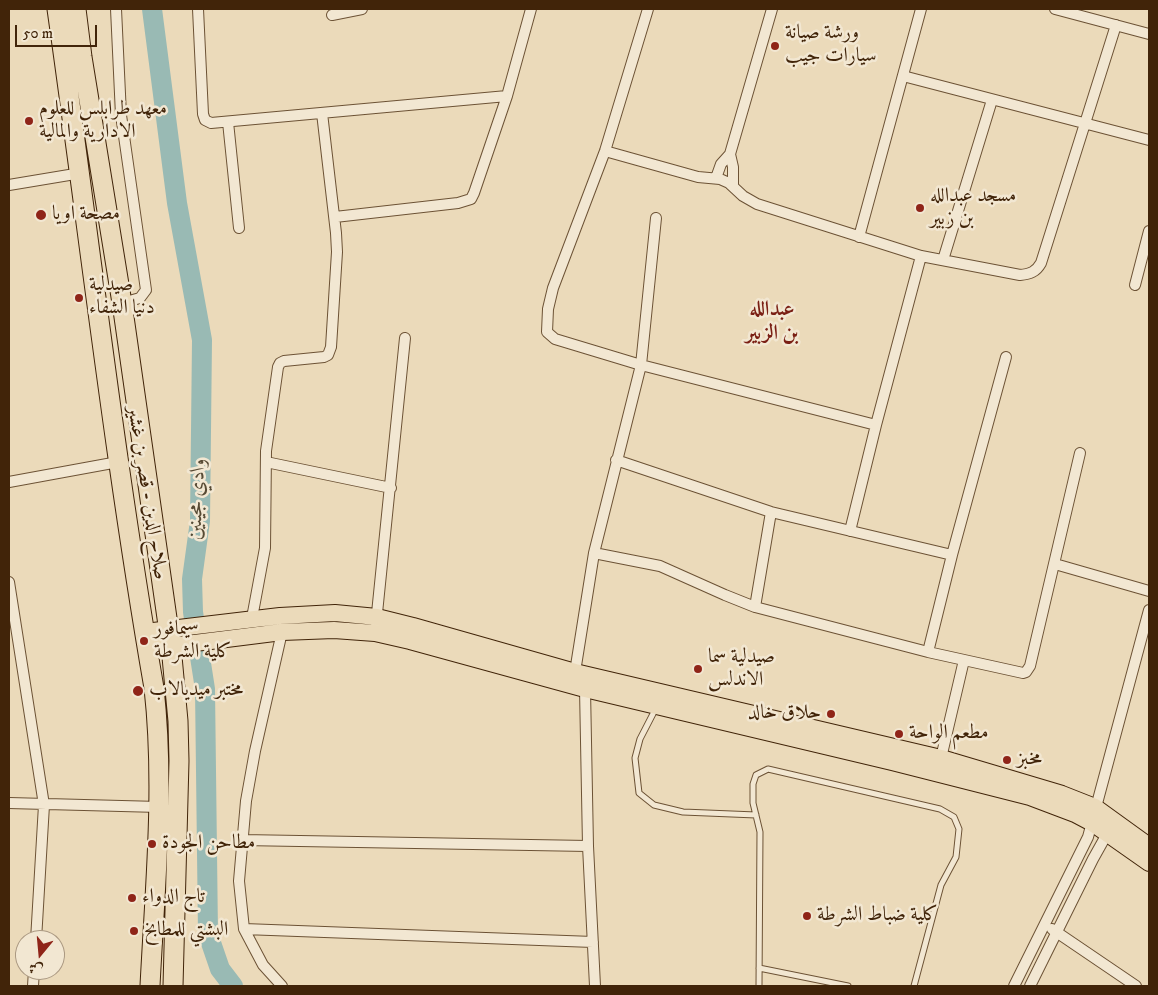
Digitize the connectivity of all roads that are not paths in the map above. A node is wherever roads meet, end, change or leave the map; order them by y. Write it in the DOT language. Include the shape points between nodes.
graph roads {
  1 [pos="57,9"];
  2 [pos="76,9"];
  3 [pos="116,9"];
  4 [pos="198,9"];
  5 [pos="362,9"];
  6 [pos="531,9"];
  7 [pos="648,9"];
  8 [pos="772,9"];
  9 [pos="921,9"];
  10 [pos="1055,9"];
  11 [pos="332,15"];
  12 [pos="1116,25"];
  13 [pos="1149,34"];
  14 [pos="903,76"];
  15 [pos="507,96"];
  16 [pos="992,100"];
  17 [pos="322,113"];
  18 [pos="228,122"];
  19 [pos="1085,124"];
  20 [pos="1149,140"];
  21 [pos="605,151"];
  22 [pos="730,154"];
  23 [pos="80,173"];
  24 [pos="716,178"];
  25 [pos="9,185"];
  26 [pos="733,186"];
  27 [pos="335,217"];
  28 [pos="656,218"];
  29 [pos="239,228"];
  30 [pos="1149,231"];
  31 [pos="859,237"];
  32 [pos="921,256"];
  33 [pos="943,260"];
  34 [pos="1135,284"];
  35 [pos="122,303"];
  36 [pos="405,338"];
  37 [pos="1006,356"];
  38 [pos="640,365"];
  39 [pos="876,425"];
  40 [pos="1080,453"];
  41 [pos="616,460"];
  42 [pos="118,462"];
  43 [pos="266,462"];
  44 [pos="9,482"];
  45 [pos="391,488"];
  46 [pos="771,512"];
  47 [pos="850,531"];
  48 [pos="594,554"];
  49 [pos="952,555"];
  50 [pos="1055,564"];
  51 [pos="9,582"];
  52 [pos="1149,591"];
  53 [pos="755,607"];
  54 [pos="1149,610"];
  55 [pos="243,625"];
  56 [pos="376,625"];
  57 [pos="282,632"];
  58 [pos="177,637"];
  59 [pos="146,641"];
  60 [pos="928,652"];
  61 [pos="964,660"];
  62 [pos="575,672"];
  63 [pos="585,689"];
  64 [pos="658,699"];
  65 [pos="941,758"];
  66 [pos="9,803"];
  67 [pos="44,805"];
  68 [pos="159,807"];
  69 [pos="756,815"];
  70 [pos="1093,815"];
  71 [pos="1108,834"];
  72 [pos="242,840"];
  73 [pos="588,846"];
  74 [pos="1149,846"];
  75 [pos="1149,863"];
  76 [pos="1045,924"];
  77 [pos="244,929"];
  78 [pos="37,930"];
  79 [pos="1057,932"];
  80 [pos="592,942"];
  81 [pos="759,968"];
  82 [pos="150,986"];
  83 [pos="173,986"];
  84 [pos="282,986"];
  85 [pos="595,986"];
  86 [pos="759,986"];
  87 [pos="848,986"];
  88 [pos="914,986"];
  89 [pos="1014,986"];
  90 [pos="1030,986"];
  91 [pos="1136,986"];
  1 -- 23 [label="highway, صلاح الدين - قصر بن غشير"];
  2 -- 35 [label="highway"];
  3 -- 35 [label="street" via="121,115 146,290 140,298"];
  4 -- 18 [label="street" via="203,114 211,123"];
  5 -- 11 [label="street"];
  6 -- 15 [label="street"];
  7 -- 21 [label="street"];
  8 -- 22 [label="street"];
  9 -- 14 [label="street"];
  10 -- 12 [label="street"];
  12 -- 13 [label="street"];
  12 -- 19 [label="street"];
  14 -- 16 [label="street"];
  14 -- 31 [label="street"];
  15 -- 17 [label="street"];
  15 -- 27 [label="street" via="471,199"];
  16 -- 19 [label="street"];
  16 -- 33 [label="street"];
  17 -- 18 [label="street"];
  17 -- 27 [label="street"];
  18 -- 29 [label="street"];
  19 -- 20 [label="street"];
  19 -- 33 [label="street" via="1037,270 1020,275"];
  21 -- 24 [label="street" via="698,177"];
  21 -- 38 [label="street" via="559,269 548,310 547,332 555,339"];
  22 -- 24 [label="street" via="721,164"];
  22 -- 26 [label="street"];
  23 -- 25 [label="street"];
  23 -- 42 [label="highway, صلاح الدين - قصر بن غشير"];
  24 -- 26 [label="street"];
  26 -- 31 [label="street" via="757,204"];
  27 -- 43 [label="street" via="331,347 324,357 280,362"];
  28 -- 38 [label="street"];
  30 -- 34 [label="street"];
  31 -- 32 [label="street"];
  32 -- 33 [label="street"];
  32 -- 39 [label="street"];
  35 -- 58 [label="highway"];
  36 -- 45 [label="street"];
  37 -- 49 [label="street"];
  38 -- 39 [label="street"];
  38 -- 41 [label="street"];
  39 -- 47 [label="street"];
  40 -- 50 [label="street"];
  41 -- 46 [label="street"];
  41 -- 48 [label="street"];
  42 -- 44 [label="street"];
  42 -- 59 [label="highway, صلاح الدين - قصر بن غشير"];
  43 -- 45 [label="street"];
  43 -- 55 [label="street" via="264,548"];
  45 -- 56 [label="street"];
  46 -- 47 [label="street"];
  46 -- 53 [label="street"];
  47 -- 49 [label="street"];
  48 -- 53 [label="street" via="660,566"];
  48 -- 62 [label="street"];
  49 -- 60 [label="street"];
  50 -- 52 [label="street"];
  50 -- 61 [label="street" via="1026,672"];
  51 -- 67 [label="street"];
  53 -- 60 [label="street"];
  54 -- 70 [label="street"];
  55 -- 56 [label="main road" via="335,613"];
  55 -- 57 [label="main road"];
  55 -- 58 [label="main road"];
  56 -- 57 [label="main road"];
  56 -- 62 [label="main road" via="413,626"];
  56 -- 63 [label="main road" via="410,641"];
  57 -- 72 [label="street" via="255,751"];
  58 -- 59 [label="main road"];
  58 -- 83 [label="highway" via="179,762"];
  59 -- 68 [label="highway, صلاح الدين - قصر بن غشير" via="158,716"];
  60 -- 61 [label="street"];
  61 -- 65 [label="street"];
  62 -- 64 [label="main road"];
  63 -- 64 [label="main road"];
  63 -- 73 [label="street"];
  64 -- 65 [label="main road"];
  64 -- 69 [label="lane" via="635,758 639,793 654,805 683,812"];
  64 -- 70 [label="main road" via="1030,797 1076,814"];
  65 -- 70 [label="main road" via="1062,794"];
  66 -- 67 [label="street"];
  67 -- 68 [label="street"];
  67 -- 78 [label="street"];
  68 -- 82 [label="highway, صلاح الدين - قصر بن غشير"];
  69 -- 81 [label="lane" via="760,832"];
  69 -- 88 [label="lane" via="753,784 756,775 768,769 940,809 954,817 959,829 956,857 941,885"];
  70 -- 71 [label="main road"];
  70 -- 74 [label="main road"];
  70 -- 76 [label="street" via="1085,846"];
  71 -- 75 [label="main road"];
  71 -- 79 [label="street"];
  72 -- 73 [label="street"];
  72 -- 77 [label="street" via="239,880"];
  73 -- 80 [label="street"];
  76 -- 79 [label="street"];
  76 -- 89 [label="street"];
  77 -- 80 [label="street"];
  77 -- 84 [label="street" via="263,965"];
  79 -- 90 [label="street"];
  79 -- 91 [label="street"];
  80 -- 85 [label="street"];
  81 -- 86 [label="lane"];
  81 -- 87 [label="lane"];
}
